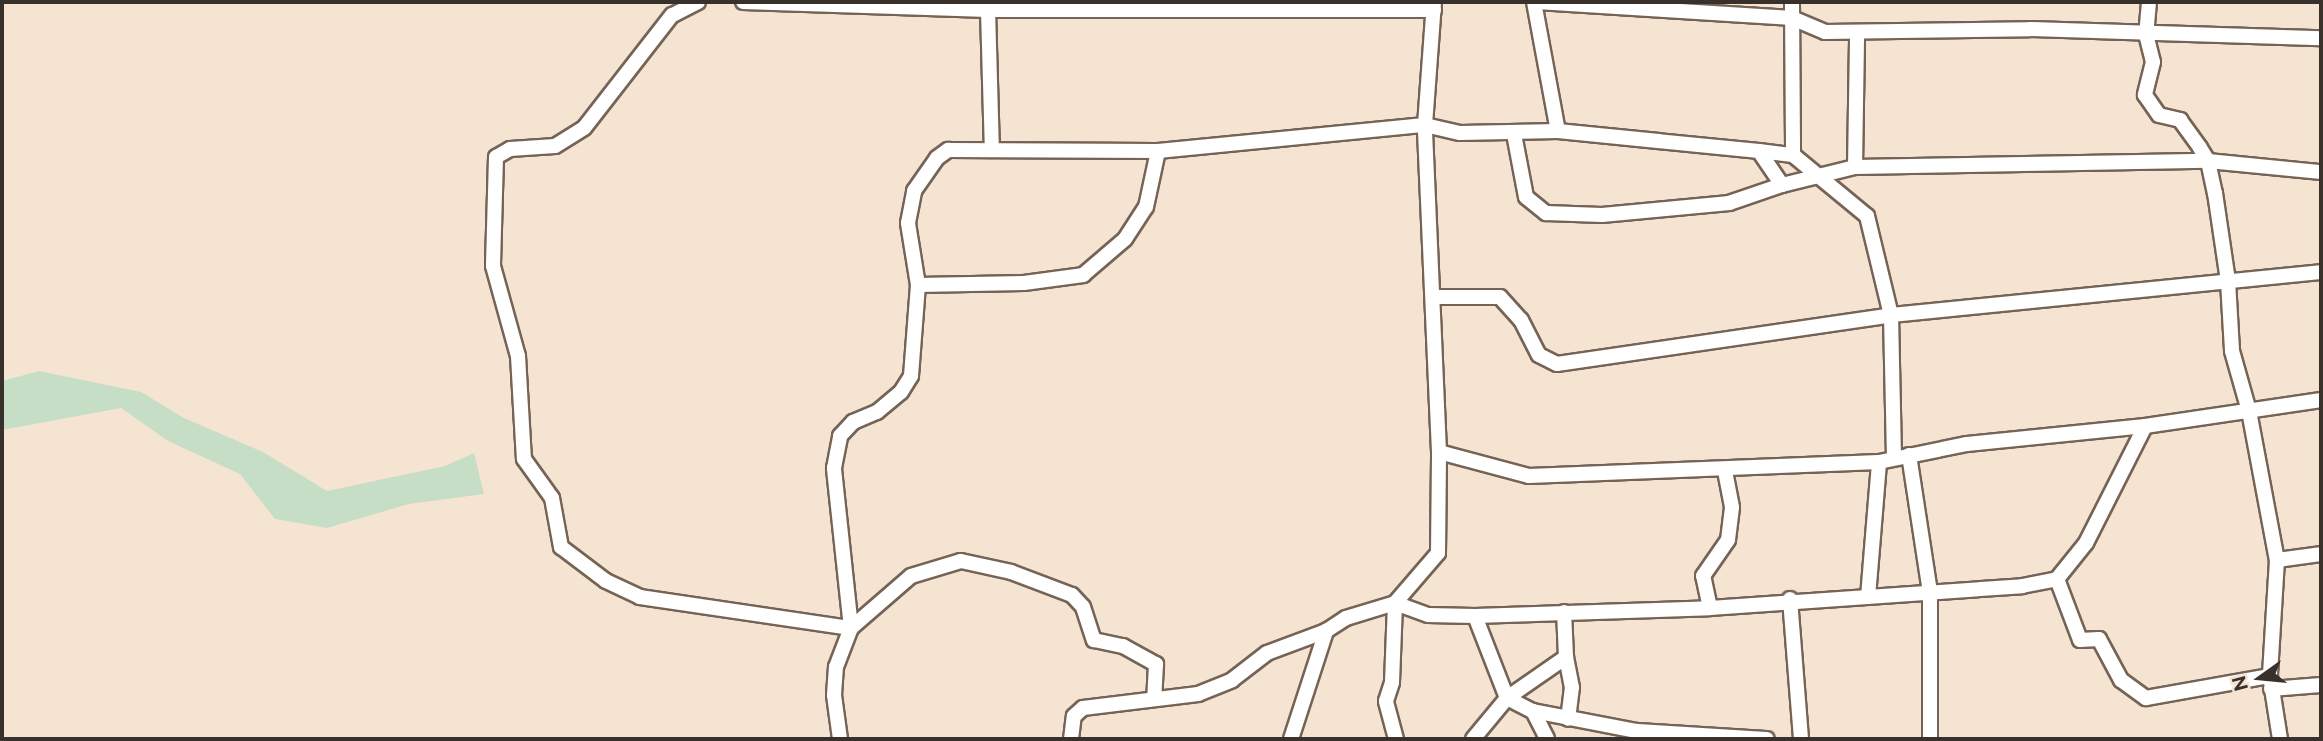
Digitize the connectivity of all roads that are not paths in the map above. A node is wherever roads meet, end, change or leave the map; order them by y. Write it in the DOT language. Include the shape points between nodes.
graph roads {
  1 [pos="698,2"];
  2 [pos="743,2"];
  3 [pos="1535,2"];
  4 [pos="1792,2"];
  5 [pos="2148,2"];
  6 [pos="1434,6"];
  7 [pos="988,10"];
  8 [pos="1792,18"];
  9 [pos="1857,33"];
  10 [pos="2147,34"];
  11 [pos="2321,38"];
  12 [pos="1425,124"];
  13 [pos="1558,131"];
  14 [pos="1514,134"];
  15 [pos="992,150"];
  16 [pos="1158,151"];
  17 [pos="1759,151"];
  18 [pos="1793,155"];
  19 [pos="2208,161"];
  20 [pos="1855,167"];
  21 [pos="2321,172"];
  22 [pos="1817,174"];
  23 [pos="1782,185"];
  24 [pos="2321,272"];
  25 [pos="2228,281"];
  26 [pos="918,285"];
  27 [pos="1434,297"];
  28 [pos="1891,315"];
  29 [pos="2321,400"];
  30 [pos="2249,411"];
  31 [pos="2145,426"];
  32 [pos="1439,452"];
  33 [pos="1902,456"];
  34 [pos="1879,462"];
  35 [pos="1725,470"];
  36 [pos="2321,554"];
  37 [pos="2277,560"];
  38 [pos="2057,579"];
  39 [pos="1930,593"];
  40 [pos="1868,597"];
  41 [pos="1790,599"];
  42 [pos="1395,603"];
  43 [pos="1710,608"];
  44 [pos="1564,612"];
  45 [pos="1475,616"];
  46 [pos="851,628"];
  47 [pos="1326,631"];
  48 [pos="1566,657"];
  49 [pos="2270,682"];
  50 [pos="2321,685"];
  51 [pos="1154,698"];
  52 [pos="1507,698"];
  53 [pos="1532,711"];
  54 [pos="1568,719"];
  55 [pos="840,739"];
  56 [pos="1071,739"];
  57 [pos="1291,739"];
  58 [pos="1396,739"];
  59 [pos="1473,739"];
  60 [pos="1547,739"];
  61 [pos="1767,739"];
  62 [pos="1801,739"];
  63 [pos="1930,739"];
  64 [pos="2280,739"];
  1 -- 46 [label="street" via="672,15 584,128 555,146 510,149 496,157 493,266 518,356 524,459 552,498 561,547 607,581 640,597"];
  2 -- 7 [label="street"];
  3 -- 8 [label="street"];
  3 -- 13 [label="street"];
  4 -- 8 [label="street"];
  5 -- 10 [label="street"];
  6 -- 7 [label="street"];
  6 -- 12 [label="street"];
  7 -- 15 [label="street"];
  8 -- 9 [label="street" via="1825,32"];
  8 -- 18 [label="street"];
  9 -- 10 [label="street" via="2030,29"];
  9 -- 20 [label="street"];
  10 -- 11 [label="street"];
  10 -- 19 [label="street" via="2153,62 2146,95 2159,115 2179,120"];
  12 -- 14 [label="street" via="1460,133"];
  12 -- 16 [label="street"];
  12 -- 27 [label="street"];
  13 -- 14 [label="street"];
  13 -- 17 [label="street"];
  14 -- 23 [label="street" via="1526,197 1546,214 1602,215 1729,202"];
  15 -- 16 [label="street"];
  15 -- 26 [label="street" via="947,150 914,191 908,223"];
  16 -- 26 [label="street" via="1146,207 1125,239 1083,275 1024,283"];
  17 -- 18 [label="street"];
  17 -- 23 [label="street"];
  18 -- 22 [label="street"];
  19 -- 20 [label="street"];
  19 -- 21 [label="street"];
  19 -- 25 [label="street"];
  20 -- 22 [label="street"];
  22 -- 23 [label="street"];
  22 -- 28 [label="street" via="1867,216"];
  24 -- 25 [label="street"];
  25 -- 28 [label="street"];
  25 -- 30 [label="street" via="2232,351"];
  26 -- 46 [label="street" via="911,376 877,412 853,422 841,436 834,468"];
  27 -- 28 [label="street" via="1500,297 1521,320 1539,355 1557,364"];
  27 -- 32 [label="street"];
  28 -- 33 [label="street"];
  29 -- 30 [label="street"];
  30 -- 31 [label="street"];
  30 -- 37 [label="street"];
  31 -- 33 [label="street" via="1967,444"];
  31 -- 38 [label="street" via="2086,543"];
  32 -- 35 [label="street" via="1529,476"];
  32 -- 42 [label="street" via="1438,553"];
  33 -- 34 [label="street"];
  33 -- 39 [label="street"];
  34 -- 35 [label="street"];
  34 -- 40 [label="street"];
  35 -- 43 [label="street" via="1732,507 1728,540 1703,576"];
  36 -- 37 [label="street"];
  37 -- 49 [label="street"];
  38 -- 39 [label="street"];
  38 -- 49 [label="street" via="2080,640 2099,639 2121,680 2146,698"];
  39 -- 40 [label="street"];
  39 -- 63 [label="street"];
  40 -- 41 [label="street"];
  41 -- 43 [label="street"];
  41 -- 62 [label="street"];
  42 -- 45 [label="street" via="1427,615"];
  42 -- 47 [label="street" via="1346,618"];
  42 -- 58 [label="street" via="1392,682 1386,701"];
  43 -- 44 [label="street"];
  44 -- 45 [label="street"];
  44 -- 48 [label="street"];
  45 -- 52 [label="street"];
  46 -- 51 [label="street" via="912,576 947,563 975,561 1072,595 1083,607 1094,640 1123,646 1156,664"];
  46 -- 55 [label="street" via="836,667 834,695"];
  47 -- 51 [label="street" via="1267,653 1233,680 1198,694"];
  47 -- 57 [label="street"];
  48 -- 52 [label="street"];
  48 -- 54 [label="street" via="1572,687"];
  49 -- 50 [label="street"];
  49 -- 64 [label="street"];
  51 -- 56 [label="street" via="1118,707 1083,708 1074,716"];
  52 -- 53 [label="street"];
  52 -- 59 [label="street"];
  53 -- 54 [label="street"];
  53 -- 60 [label="street"];
  54 -- 61 [label="street" via="1637,731"];
}
